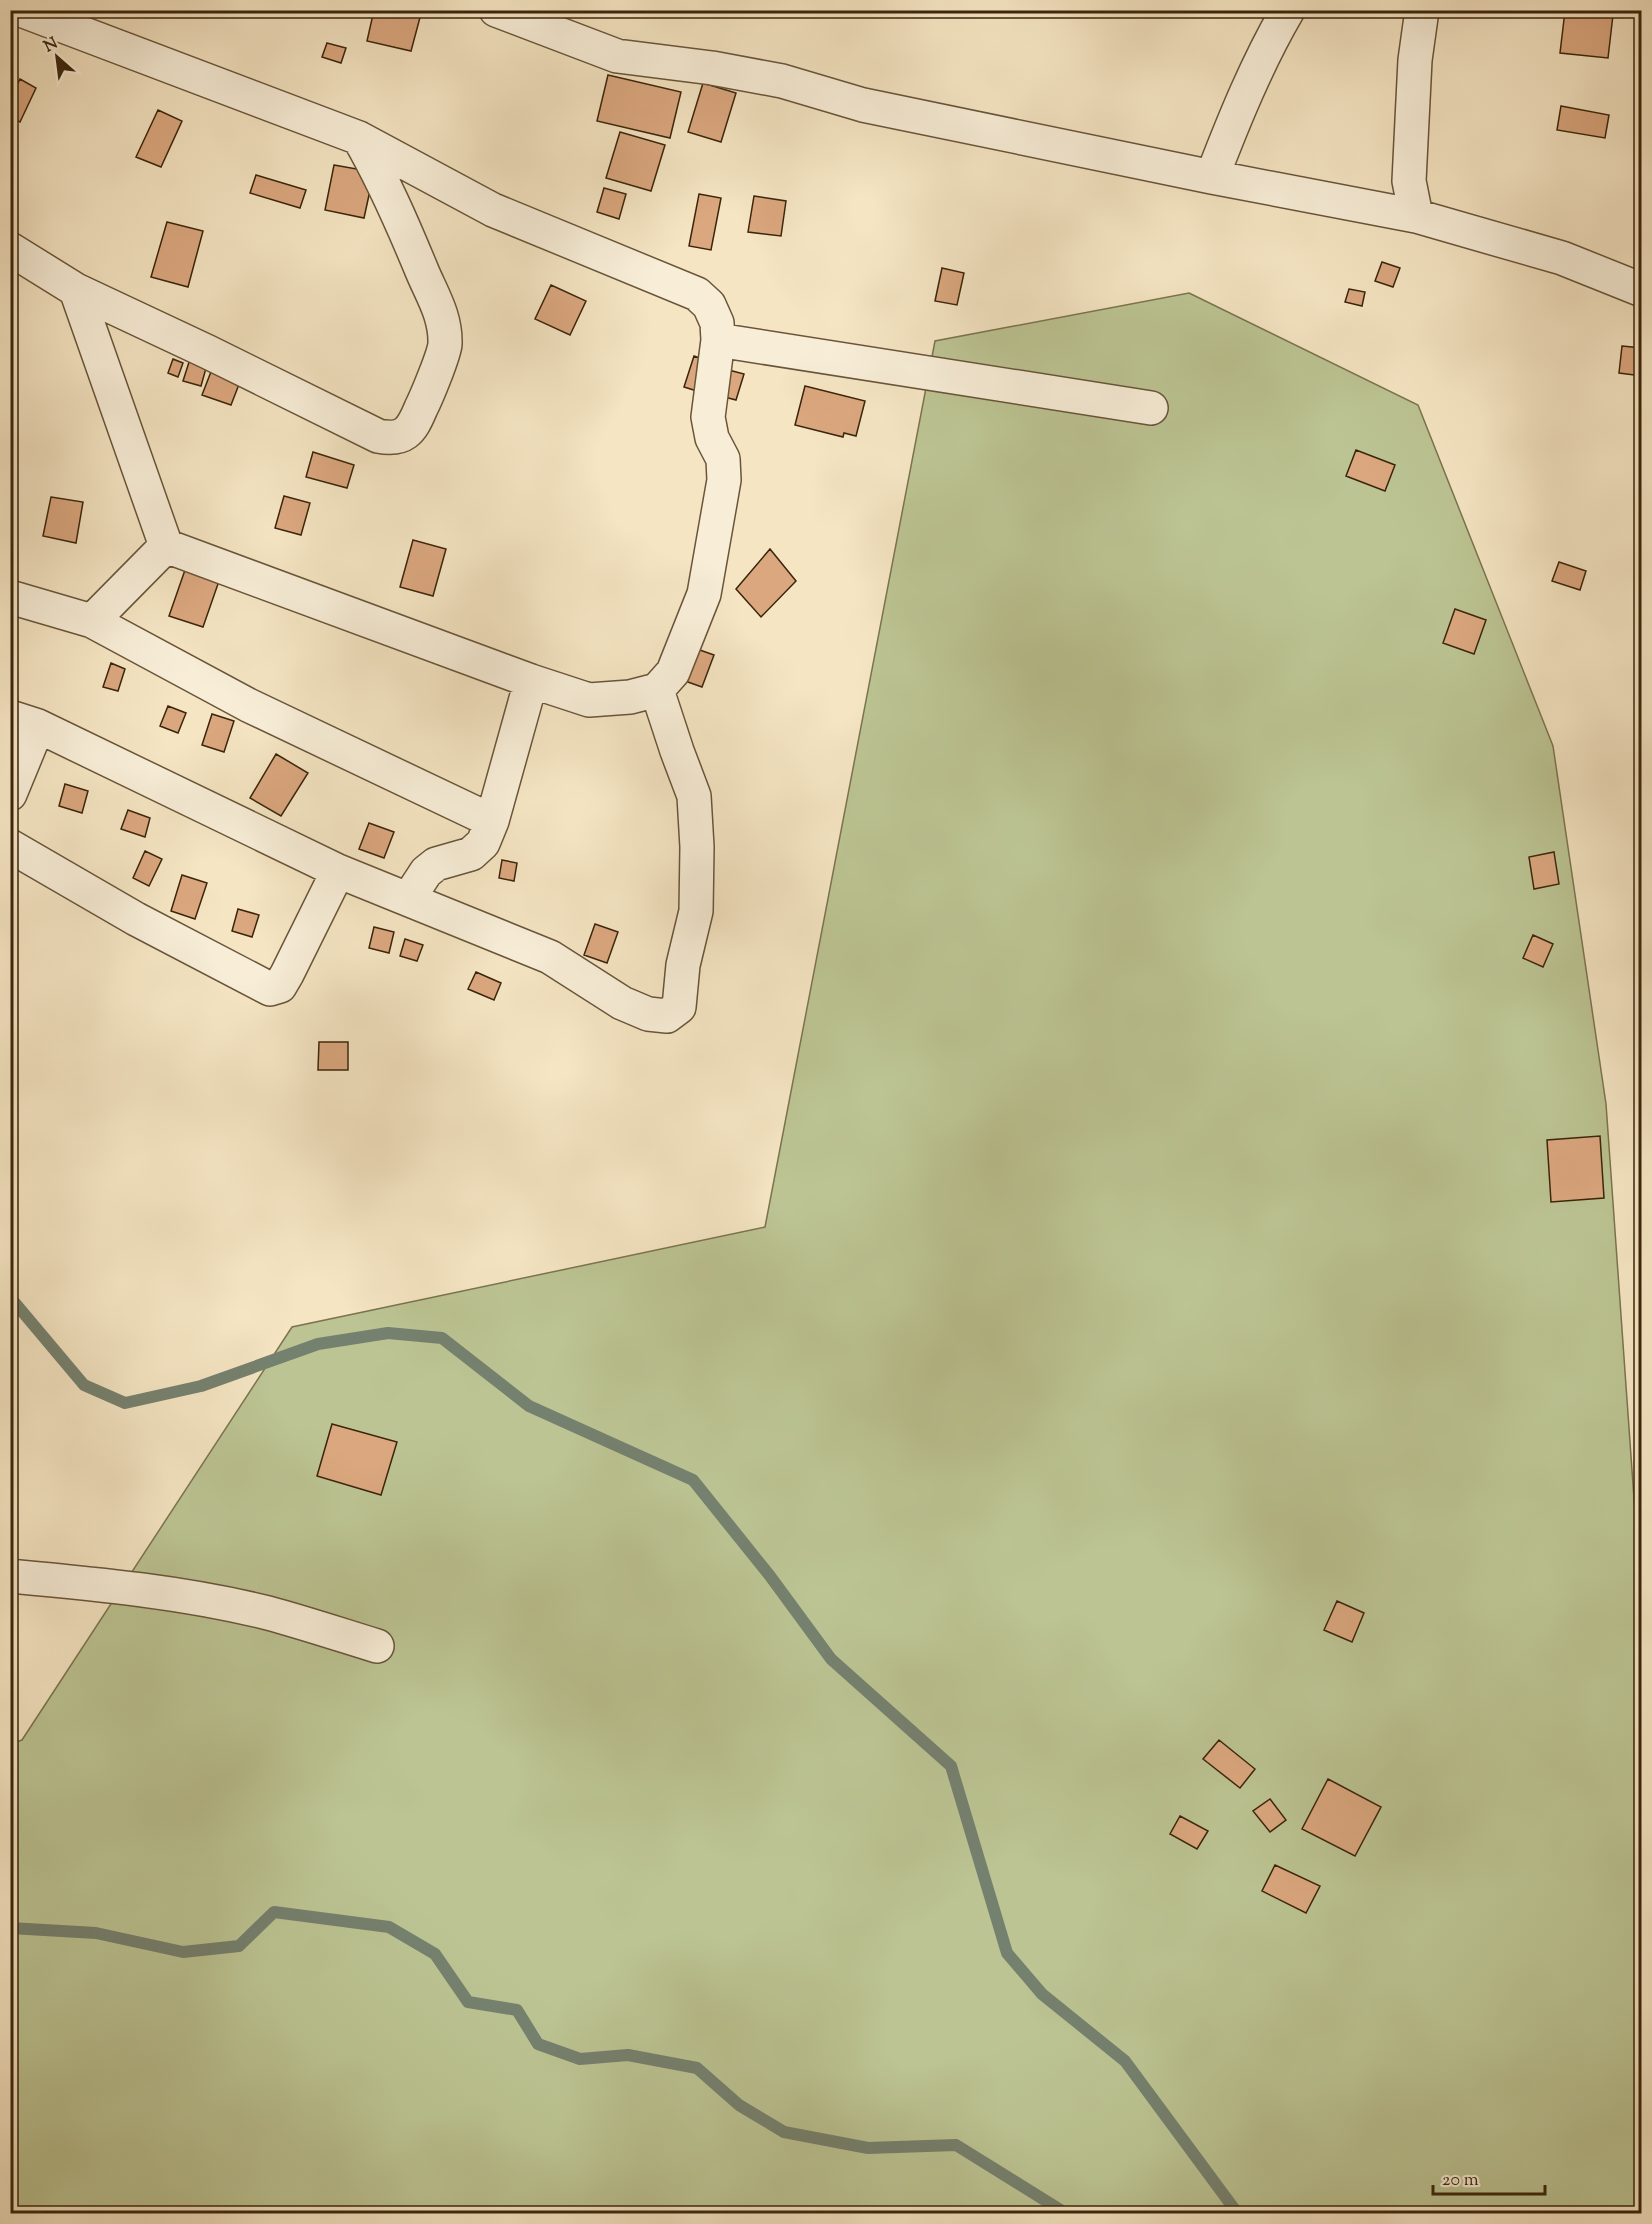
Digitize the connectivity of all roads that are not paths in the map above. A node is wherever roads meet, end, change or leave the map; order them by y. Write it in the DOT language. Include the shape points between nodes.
graph roads {
  1 [pos="21,10"];
  2 [pos="496,10"];
  3 [pos="1288,10"];
  4 [pos="1422,10"];
  5 [pos="359,138"];
  6 [pos="1212,177"];
  7 [pos="1416,216"];
  8 [pos="10,249"];
  9 [pos="76,290"];
  10 [pos="1641,290"];
  11 [pos="718,340"];
  12 [pos="1151,408"];
  13 [pos="166,546"];
  14 [pos="10,597"];
  15 [pos="92,621"];
  16 [pos="531,681"];
  17 [pos="657,690"];
  18 [pos="24,721"];
  19 [pos="10,794"];
  20 [pos="492,821"];
  21 [pos="10,846"];
  22 [pos="338,871"];
  23 [pos="409,898"];
  24 [pos="10,1576"];
  25 [pos="378,1646"];
  1 -- 5 [label="street"];
  2 -- 6 [label="street" via="616,56 782,81 863,105"];
  3 -- 6 [label="street"];
  4 -- 7 [label="street" via="1415,60 1409,181"];
  5 -- 9 [label="street" via="378,170 442,314 445,345 420,410 406,433 394,439 378,436"];
  5 -- 11 [label="street" via="493,210 697,294 709,305 717,323"];
  6 -- 7 [label="street"];
  7 -- 10 [label="street" via="1562,258"];
  8 -- 9 [label="street"];
  9 -- 13 [label="street"];
  11 -- 12 [label="street"];
  11 -- 17 [label="street" via="708,417 712,438 723,459 720,510 704,594 673,672"];
  13 -- 15 [label="street"];
  13 -- 16 [label="street"];
  14 -- 15 [label="street"];
  15 -- 20 [label="street" via="248,705"];
  16 -- 17 [label="street" via="589,700 630,698"];
  16 -- 20 [label="street"];
  17 -- 23 [label="street" via="694,796 698,847 696,911 683,964 679,1007 667,1016 648,1014 622,1003 550,957"];
  18 -- 19 [label="street"];
  18 -- 22 [label="street"];
  20 -- 23 [label="street" via="483,843 471,854 436,864"];
  21 -- 22 [label="street" via="136,919 270,989 280,986 287,974"];
  22 -- 23 [label="street"];
  24 -- 25 [label="street" via="197,1599 268,1613"];
}
